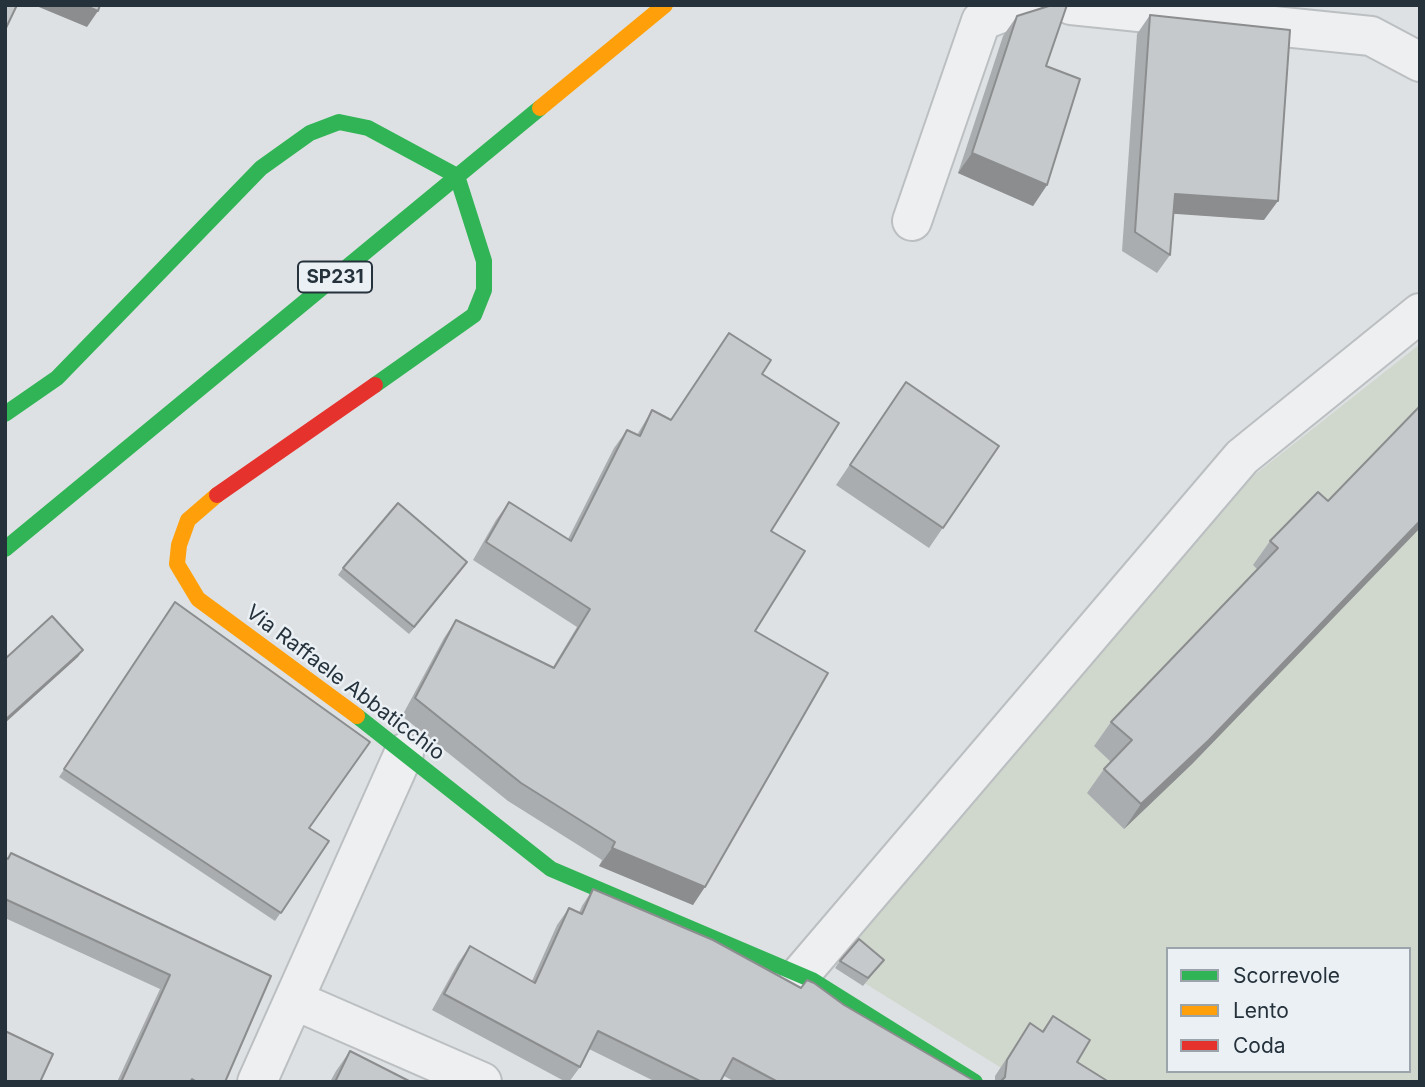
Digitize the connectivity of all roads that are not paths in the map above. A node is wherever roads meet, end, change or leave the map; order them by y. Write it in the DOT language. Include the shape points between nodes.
graph roads {
  1 [pos="665,5"];
  2 [pos="1022,5"];
  3 [pos="1071,5"];
  4 [pos="1420,62"];
  5 [pos="457,176"];
  6 [pos="912,221"];
  7 [pos="1420,313"];
  8 [pos="5,414"];
  9 [pos="5,549"];
  10 [pos="404,752"];
  11 [pos="800,975"];
  12 [pos="294,1000"];
  13 [pos="257,1082"];
  14 [pos="482,1082"];
  15 [pos="975,1082"];
  1 -- 5 [label="street, SP231"];
  2 -- 6 [label="street" via="981,21"];
  3 -- 4 [label="street" via="1371,36"];
  5 -- 8 [label="street" via="368,128 339,122 310,133 261,168 57,379"];
  5 -- 9 [label="street, SP231"];
  5 -- 10 [label="street, Via Raffaele Abbaticchio" via="484,261 484,290 474,315 213,498 188,520 177,564 198,599"];
  7 -- 11 [label="street" via="1242,457"];
  10 -- 11 [label="street, Via Raffaele Abbaticchio" via="551,869"];
  10 -- 12 [label="street"];
  11 -- 15 [label="street, Via Raffaele Abbaticchio"];
  12 -- 13 [label="street"];
  12 -- 14 [label="street"];
}
